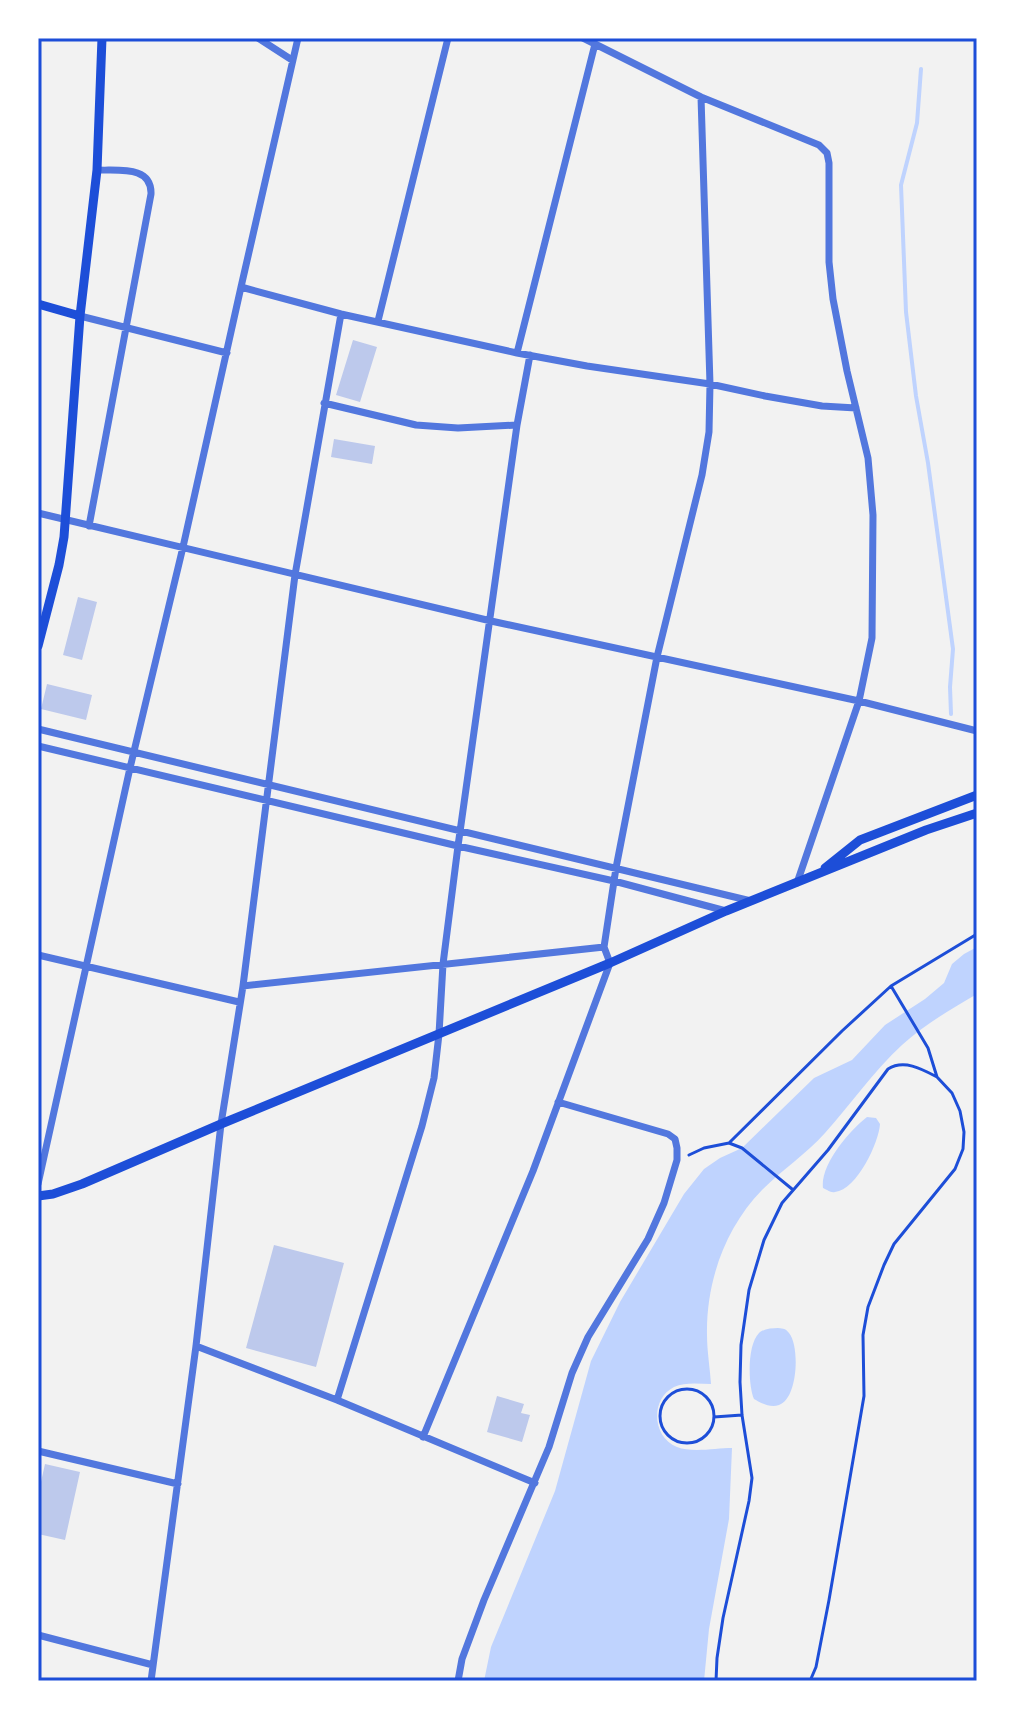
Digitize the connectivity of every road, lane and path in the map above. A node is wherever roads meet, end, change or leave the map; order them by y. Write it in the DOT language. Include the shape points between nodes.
graph roads {
  1 [pos="102,38"];
  2 [pos="258,38"];
  3 [pos="298,38"];
  4 [pos="448,38"];
  5 [pos="583,38"];
  6 [pos="595,44"];
  7 [pos="292,60"];
  8 [pos="701,97"];
  9 [pos="97,170"];
  10 [pos="241,287"];
  11 [pos="38,304"];
  12 [pos="341,314"];
  13 [pos="80,316"];
  14 [pos="378,321"];
  15 [pos="126,328"];
  16 [pos="227,353"];
  17 [pos="517,353"];
  18 [pos="530,355"];
  19 [pos="710,384"];
  20 [pos="324,403"];
  21 [pos="856,408"];
  22 [pos="517,425"];
  23 [pos="38,513"];
  24 [pos="66,520"];
  25 [pos="89,526"];
  26 [pos="183,547"];
  27 [pos="295,575"];
  28 [pos="491,621"];
  29 [pos="38,646"];
  30 [pos="657,657"];
  31 [pos="859,701"];
  32 [pos="38,729"];
  33 [pos="977,731"];
  34 [pos="38,746"];
  35 [pos="134,751"];
  36 [pos="130,768"];
  37 [pos="267,785"];
  38 [pos="977,795"];
  39 [pos="322,798"];
  40 [pos="265,800"];
  41 [pos="373,810"];
  42 [pos="318,813"];
  43 [pos="977,813"];
  44 [pos="370,825"];
  45 [pos="460,832"];
  46 [pos="458,846"];
  47 [pos="616,868"];
  48 [pos="817,875"];
  49 [pos="614,881"];
  50 [pos="797,883"];
  51 [pos="751,901"];
  52 [pos="726,911"];
  53 [pos="977,934"];
  54 [pos="604,947"];
  55 [pos="38,955"];
  56 [pos="610,963"];
  57 [pos="443,964"];
  58 [pos="85,967"];
  59 [pos="243,986"];
  60 [pos="891,986"];
  61 [pos="239,1002"];
  62 [pos="439,1034"];
  63 [pos="937,1077"];
  64 [pos="558,1102"];
  65 [pos="221,1124"];
  66 [pos="729,1143"];
  67 [pos="677,1160"];
  68 [pos="38,1184"];
  69 [pos="792,1189"];
  70 [pos="38,1196"];
  71 [pos="196,1346"];
  72 [pos="337,1400"];
  73 [pos="742,1415"];
  74 [pos="713,1417"];
  75 [pos="423,1437"];
  76 [pos="38,1451"];
  77 [pos="535,1483"];
  78 [pos="178,1484"];
  79 [pos="38,1635"];
  80 [pos="153,1665"];
  81 [pos="151,1681"];
  82 [pos="458,1681"];
  83 [pos="716,1681"];
  84 [pos="810,1681"];
  1 -- 9 [label="main road"];
  2 -- 7 [label="street"];
  3 -- 7 [label="street"];
  4 -- 14 [label="street"];
  5 -- 6 [label="street"];
  6 -- 8 [label="street"];
  6 -- 17 [label="street"];
  7 -- 10 [label="street"];
  8 -- 19 [label="street"];
  8 -- 21 [label="street" via="819,145 827,153 833,299"];
  9 -- 13 [label="main road"];
  9 -- 15 [label="street" via="139,173 152,185"];
  10 -- 12 [label="street"];
  10 -- 16 [label="street"];
  11 -- 13 [label="main road"];
  12 -- 14 [label="street"];
  12 -- 20 [label="street"];
  13 -- 15 [label="street"];
  13 -- 24 [label="main road"];
  14 -- 17 [label="street"];
  15 -- 16 [label="street"];
  15 -- 25 [label="street"];
  16 -- 26 [label="street"];
  17 -- 18 [label="street"];
  18 -- 19 [label="street"];
  18 -- 22 [label="street"];
  19 -- 21 [label="street"];
  19 -- 30 [label="street" via="702,475"];
  20 -- 22 [label="street" via="416,425"];
  20 -- 27 [label="street"];
  21 -- 31 [label="street" via="868,458 874,528 872,638"];
  22 -- 28 [label="street"];
  23 -- 24 [label="street"];
  24 -- 25 [label="street"];
  24 -- 29 [label="main road"];
  25 -- 26 [label="street"];
  26 -- 27 [label="street"];
  26 -- 35 [label="street"];
  27 -- 28 [label="street"];
  27 -- 37 [label="street"];
  28 -- 30 [label="street"];
  28 -- 45 [label="street"];
  30 -- 31 [label="street"];
  30 -- 47 [label="street"];
  31 -- 33 [label="street"];
  31 -- 50 [label="street"];
  32 -- 35 [label="street"];
  34 -- 36 [label="street"];
  35 -- 36 [label="street"];
  35 -- 37 [label="street"];
  36 -- 40 [label="street"];
  36 -- 58 [label="street"];
  37 -- 39 [label="street"];
  37 -- 40 [label="street"];
  38 -- 48 [label="main road" via="860,840"];
  39 -- 41 [label="street"];
  39 -- 42 [label="street"];
  40 -- 42 [label="street"];
  40 -- 59 [label="street"];
  41 -- 44 [label="street"];
  41 -- 45 [label="street"];
  42 -- 44 [label="street"];
  43 -- 48 [label="main road"];
  44 -- 46 [label="street"];
  45 -- 46 [label="street"];
  45 -- 47 [label="street"];
  46 -- 49 [label="street"];
  46 -- 57 [label="street"];
  47 -- 49 [label="street"];
  47 -- 51 [label="street"];
  48 -- 50 [label="main road"];
  49 -- 52 [label="street"];
  49 -- 54 [label="street"];
  50 -- 51 [label="main road"];
  51 -- 52 [label="main road"];
  52 -- 56 [label="main road"];
  53 -- 60 [label="path"];
  54 -- 56 [label="street"];
  54 -- 57 [label="street"];
  55 -- 58 [label="street"];
  56 -- 62 [label="main road"];
  56 -- 64 [label="street"];
  57 -- 59 [label="street"];
  57 -- 62 [label="street"];
  58 -- 61 [label="street"];
  58 -- 68 [label="street"];
  59 -- 61 [label="street"];
  60 -- 63 [label="path" via="922,1038"];
  60 -- 66 [label="path"];
  61 -- 65 [label="street"];
  62 -- 65 [label="main road"];
  62 -- 72 [label="street" via="422,1126"];
  63 -- 69 [label="path" via="902,1064 888,1069"];
  63 -- 84 [label="path" via="960,1111 963,1149 955,1169 894,1244 868,1307 864,1396"];
  64 -- 67 [label="street" via="668,1134 675,1139"];
  64 -- 75 [label="street"];
  65 -- 70 [label="main road" via="82,1184"];
  65 -- 71 [label="street"];
  66 -- 67 [label="path"];
  66 -- 69 [label="path"];
  67 -- 77 [label="street" via="648,1239 572,1373"];
  69 -- 73 [label="path" via="764,1240 749,1290 741,1345"];
  71 -- 72 [label="street"];
  71 -- 78 [label="street"];
  72 -- 75 [label="street"];
  73 -- 74 [label="path"];
  73 -- 83 [label="path" via="752,1478 723,1618"];
  74 -- 74 [label="path" via="710,1402 687,1389 670,1395 660,1419 675,1440 691,1442 706,1434"];
  75 -- 77 [label="street"];
  76 -- 78 [label="street"];
  77 -- 82 [label="street" via="484,1600"];
  78 -- 80 [label="street"];
  79 -- 80 [label="street"];
  80 -- 81 [label="street"];
}
